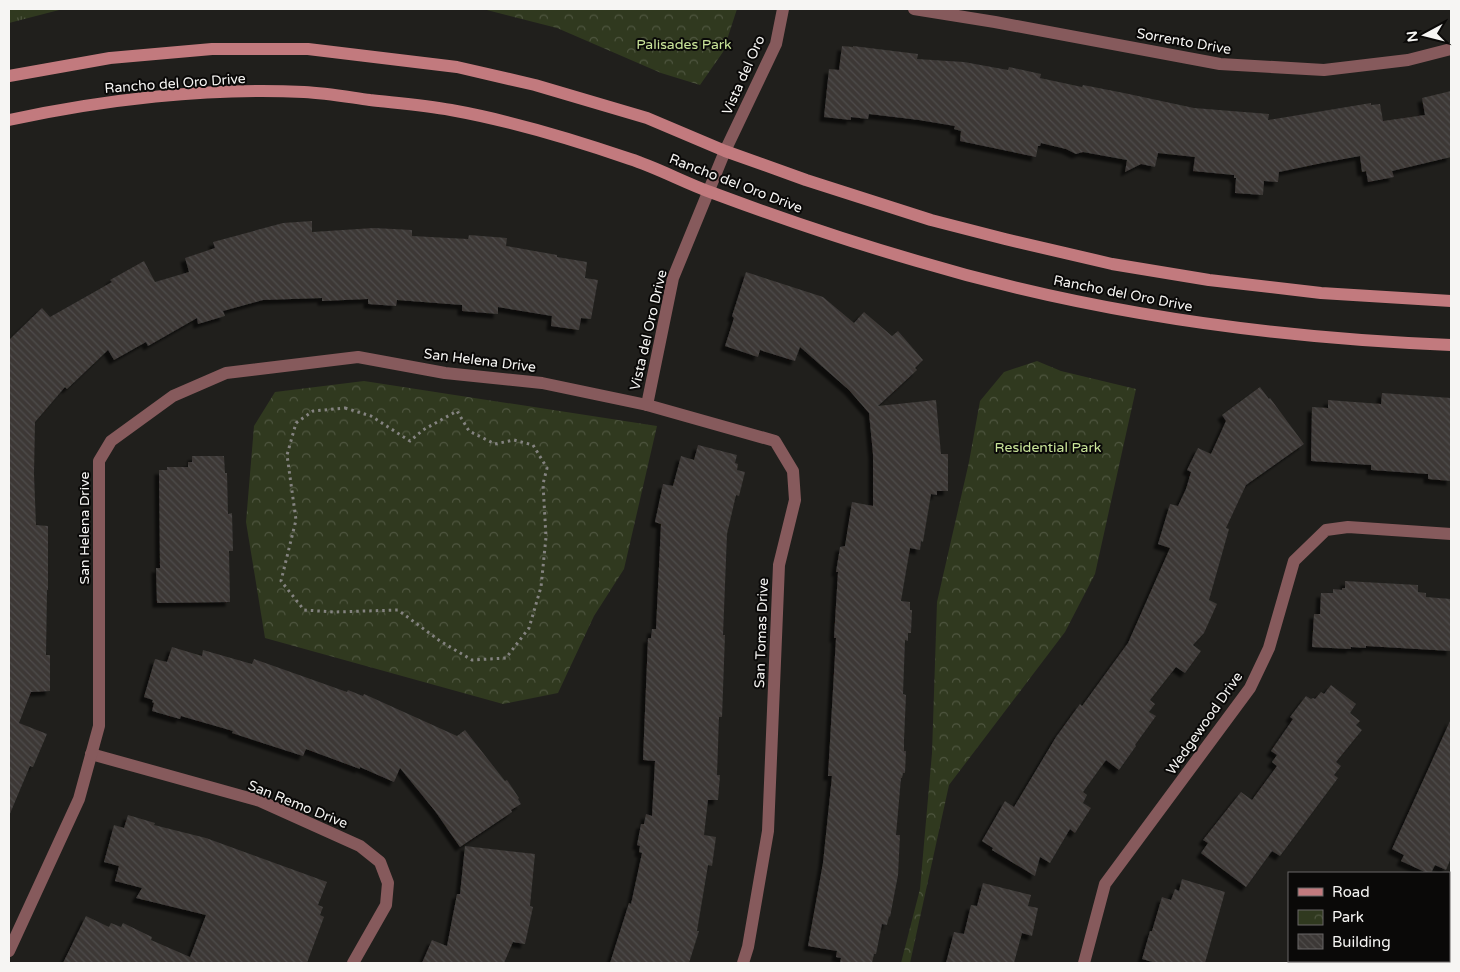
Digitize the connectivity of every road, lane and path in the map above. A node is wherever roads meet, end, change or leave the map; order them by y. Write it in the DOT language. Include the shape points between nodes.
graph roads {
  1 [pos="783,9"];
  2 [pos="914,9"];
  3 [pos="1451,49"];
  4 [pos="9,76"];
  5 [pos="9,120"];
  6 [pos="725,151"];
  7 [pos="709,192"];
  8 [pos="1451,301"];
  9 [pos="1451,345"];
  10 [pos="647,405"];
  11 [pos="1451,534"];
  12 [pos="288,555"];
  13 [pos="91,754"];
  14 [pos="9,951"];
  15 [pos="353,963"];
  16 [pos="743,963"];
  17 [pos="1084,963"];
  1 -- 6 [label="street, Vista del Oro" via="776,44"];
  2 -- 3 [label="street, Sorrento Drive" via="1220,64 1324,70 1408,60"];
  4 -- 6 [label="main road, Rancho del Oro Drive" via="110,58 212,49 308,49 457,67 535,85 647,118"];
  5 -- 7 [label="main road, Rancho del Oro Drive" via="115,102 214,92 305,92 450,110 524,126 632,159"];
  6 -- 7 [label="street, Vista del Oro Drive"];
  6 -- 8 [label="main road, Rancho del Oro Drive" via="931,220 1112,264 1312,292"];
  7 -- 9 [label="main road, Rancho del Oro Drive" via="919,262 1104,307 1308,335"];
  7 -- 10 [label="street, Vista del Oro Drive" via="673,278"];
  10 -- 13 [label="street, San Helena Drive" via="542,383 445,373 358,357 226,373 173,396 111,441 99,462 99,726"];
  10 -- 16 [label="street, San Tomas Drive" via="774,441 793,471 795,500 779,565 768,831"];
  11 -- 17 [label="street, Wedgewood Drive" via="1348,527 1326,530 1294,561 1269,648 1250,688 1105,884"];
  12 -- 12 [label="path" via="281,581 304,610 398,610 472,660 506,658 529,628 541,587 546,537 543,484 547,468 533,445 514,440 495,444 469,430 457,411 410,441 371,416 345,408 313,411 296,423 287,455 296,520"];
  13 -- 14 [label="street, San Helena Drive" via="79,799"];
  13 -- 15 [label="street, San Remo Drive" via="260,801 360,846 380,862 388,883 386,905"];
}
